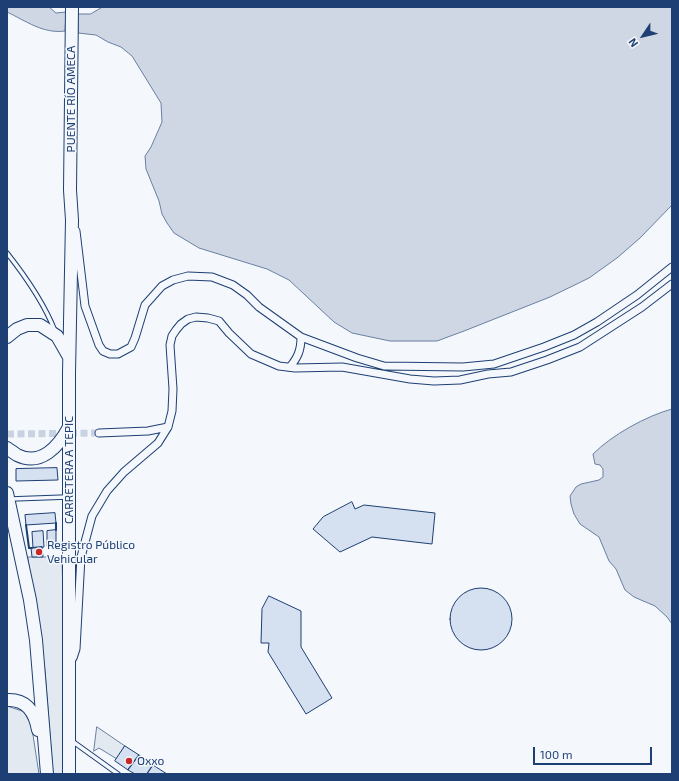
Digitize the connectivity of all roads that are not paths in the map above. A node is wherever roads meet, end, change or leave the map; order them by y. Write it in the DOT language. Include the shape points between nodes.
graph roads {
  1 [pos="72,7"];
  2 [pos="70,190"];
  3 [pos="72,220"];
  4 [pos="7,253"];
  5 [pos="672,267"];
  6 [pos="672,284"];
  7 [pos="57,336"];
  8 [pos="7,337"];
  9 [pos="301,337"];
  10 [pos="69,358"];
  11 [pos="290,367"];
  12 [pos="69,426"];
  13 [pos="168,427"];
  14 [pos="99,433"];
  15 [pos="7,448"];
  16 [pos="8,496"];
  17 [pos="69,497"];
  18 [pos="68,671"];
  19 [pos="7,700"];
  20 [pos="68,738"];
  21 [pos="46,774"];
  22 [pos="69,774"];
  23 [pos="118,774"];
  1 -- 2 [label="highway, PUENTE RÍO AMECA"];
  2 -- 3 [label="highway, CARRETERA A TEPIC"];
  3 -- 9 [label="street" via="77,238 85,306 98,345 103,351 118,354 131,347 141,314 149,300 162,286 188,276 212,277 233,285"];
  3 -- 10 [label="highway, CARRETERA A TEPIC"];
  4 -- 7 [label="lane" via="49,316"];
  5 -- 9 [label="street" via="598,322 574,335 494,364 463,367 384,366"];
  6 -- 11 [label="street" via="642,307 580,347 511,372 460,380 434,381 342,367"];
  7 -- 8 [label="highway" via="40,325 27,324"];
  7 -- 10 [label="highway"];
  9 -- 11 [label="street" via="301,349"];
  10 -- 12 [label="highway, CARRETERA A TEPIC"];
  11 -- 13 [label="street" via="278,366 250,354 219,321 202,317 188,319 176,330 170,345 173,389"];
  12 -- 15 [label="highway" via="56,446 43,456 31,459 17,455"];
  12 -- 17 [label="highway, CARRETERA A TEPIC"];
  13 -- 14 [label="street" via="148,431"];
  13 -- 18 [label="street" via="158,443 124,472 107,491 92,516 81,557 76,648"];
  16 -- 17 [label="lane"];
  16 -- 21 [label="highway" via="36,640"];
  17 -- 18 [label="highway, CARRETERA A TEPIC"];
  18 -- 20 [label="highway, CARRETERA A TEPIC"];
  19 -- 21 [label="highway" via="21,702 30,709 36,721"];
  20 -- 22 [label="highway, CARRETERA A TEPIC"];
  20 -- 23 [label="lane"];
}
